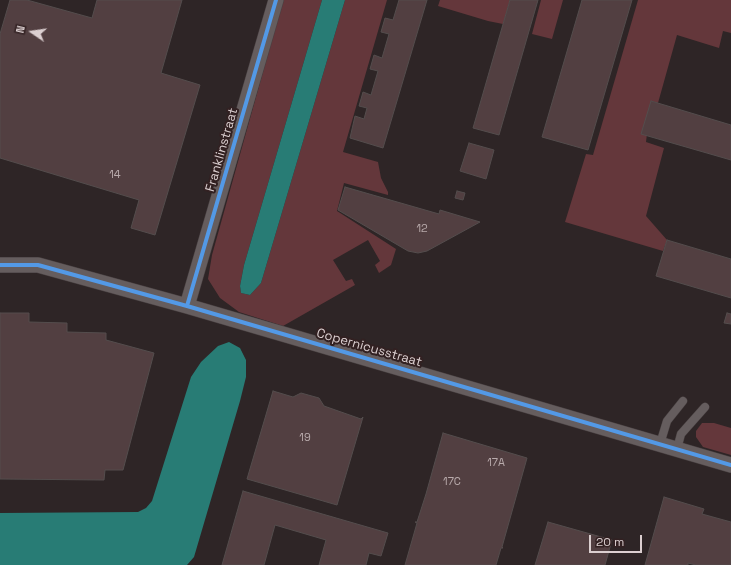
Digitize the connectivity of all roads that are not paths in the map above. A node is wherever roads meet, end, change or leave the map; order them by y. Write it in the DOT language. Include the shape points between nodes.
graph roads {
  1 [pos="276,0"];
  2 [pos="0,265"];
  3 [pos="187,306"];
  4 [pos="683,401"];
  5 [pos="705,407"];
  6 [pos="660,444"];
  7 [pos="677,449"];
  8 [pos="731,464"];
  1 -- 3 [label="street, Franklinstraat"];
  2 -- 3 [label="street, Copernicusstraat" via="38,265"];
  3 -- 6 [label="street, Copernicusstraat"];
  4 -- 6 [label="lane" via="667,420"];
  5 -- 7 [label="lane" via="681,434"];
  6 -- 7 [label="street, Copernicusstraat"];
  7 -- 8 [label="street, Copernicusstraat"];
}
